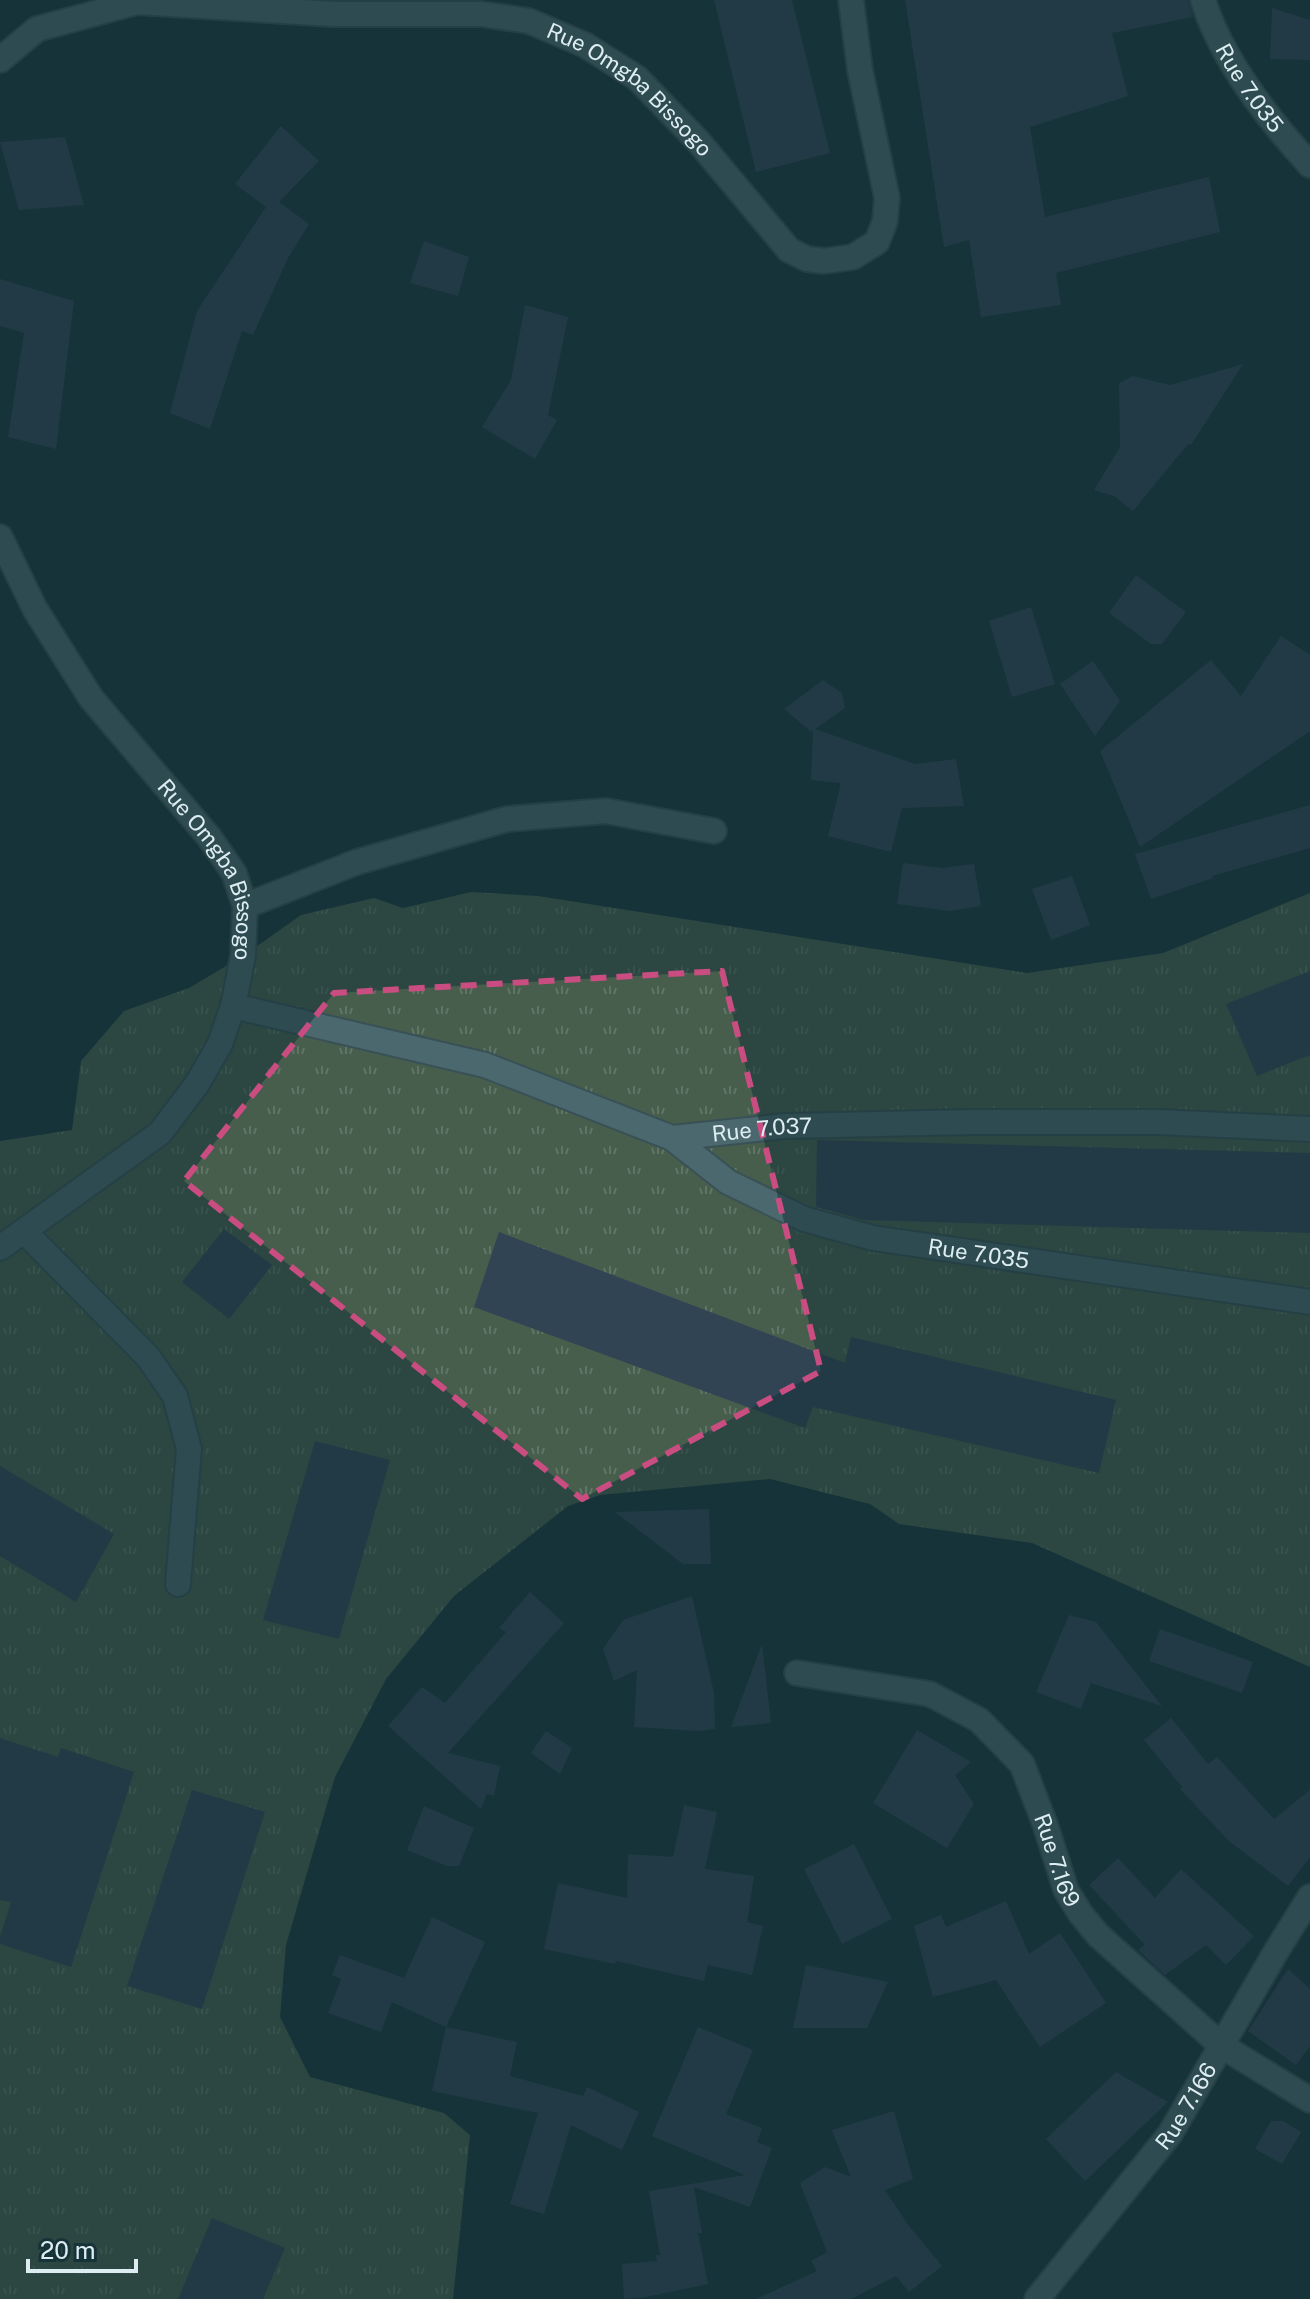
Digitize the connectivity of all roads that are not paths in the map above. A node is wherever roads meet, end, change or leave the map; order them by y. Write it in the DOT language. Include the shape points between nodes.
graph roads {
  1 [pos="851,0"];
  2 [pos="1203,0"];
  3 [pos="0,60"];
  4 [pos="1310,165"];
  5 [pos="0,537"];
  6 [pos="714,831"];
  7 [pos="245,906"];
  8 [pos="233,1006"];
  9 [pos="1310,1129"];
  10 [pos="672,1138"];
  11 [pos="24,1231"];
  12 [pos="0,1248"];
  13 [pos="1310,1302"];
  14 [pos="178,1584"];
  15 [pos="797,1673"];
  16 [pos="1310,1897"];
  17 [pos="1222,2046"];
  18 [pos="1310,2100"];
  19 [pos="1037,2299"];
  1 -- 3 [label="street, Rue Omgba Bissogo" via="887,198 885,221 877,242 853,257 824,261 789,250 637,78 585,45 529,21 481,14 333,14 137,2 37,29"];
  2 -- 4 [label="street, Rue 7.035" via="1225,53"];
  5 -- 7 [label="street, Rue Omgba Bissogo" via="35,609 91,698 209,837 234,873"];
  6 -- 7 [label="street" via="606,811 507,819 357,862"];
  7 -- 8 [label="street, Rue Omgba Bissogo"];
  8 -- 10 [label="street, Rue 7.037" via="485,1065"];
  8 -- 11 [label="street, Rue Omgba Bissogo" via="205,1071 160,1133"];
  9 -- 10 [label="street, Rue 7.037" via="956,1122 785,1126"];
  10 -- 13 [label="street, Rue 7.035" via="728,1182 804,1219 873,1238"];
  11 -- 12 [label="street, Rue Omgba Bissogo"];
  11 -- 14 [label="street" via="148,1357 175,1396 189,1449"];
  15 -- 17 [label="street, Rue 7.169" via="930,1694 979,1720 1022,1764 1066,1890 1080,1913"];
  16 -- 17 [label="street, Rue 7.166"];
  17 -- 18 [label="street, Rue 7.169"];
  17 -- 19 [label="street, Rue 7.166" via="1170,2134"];
}
